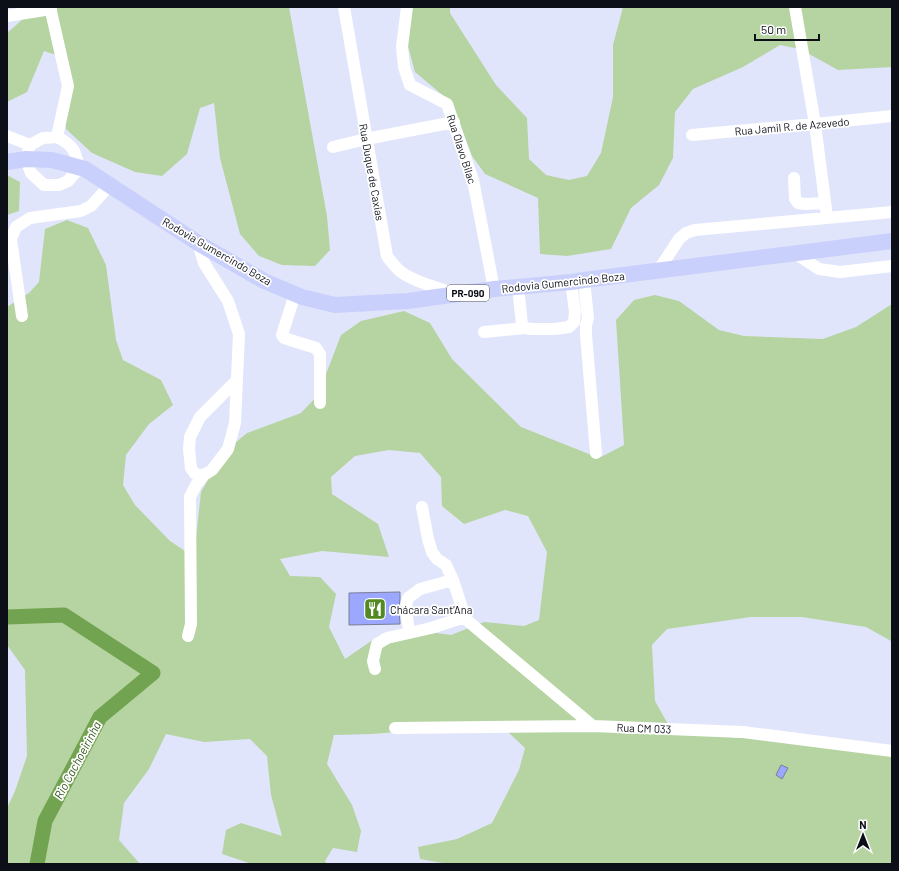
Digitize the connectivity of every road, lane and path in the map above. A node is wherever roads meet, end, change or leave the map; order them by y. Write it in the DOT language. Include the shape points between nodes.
graph roads {
  1 [pos="344,7"];
  2 [pos="407,7"];
  3 [pos="795,7"];
  4 [pos="50,8"];
  5 [pos="7,16"];
  6 [pos="892,116"];
  7 [pos="454,122"];
  8 [pos="815,124"];
  9 [pos="692,135"];
  10 [pos="7,136"];
  11 [pos="57,137"];
  12 [pos="366,139"];
  13 [pos="333,147"];
  14 [pos="28,152"];
  15 [pos="7,162"];
  16 [pos="79,168"];
  17 [pos="794,178"];
  18 [pos="110,185"];
  19 [pos="825,203"];
  20 [pos="892,212"];
  21 [pos="827,217"];
  22 [pos="892,241"];
  23 [pos="198,243"];
  24 [pos="796,254"];
  25 [pos="892,266"];
  26 [pos="658,271"];
  27 [pos="577,281"];
  28 [pos="518,287"];
  29 [pos="494,289"];
  30 [pos="295,294"];
  31 [pos="457,294"];
  32 [pos="22,316"];
  33 [pos="525,328"];
  34 [pos="484,332"];
  35 [pos="237,380"];
  36 [pos="320,403"];
  37 [pos="596,453"];
  38 [pos="204,475"];
  39 [pos="422,507"];
  40 [pos="453,580"];
  41 [pos="465,617"];
  42 [pos="409,633"];
  43 [pos="188,636"];
  44 [pos="375,669"];
  45 [pos="593,726"];
  46 [pos="395,728"];
  47 [pos="892,751"];
  1 -- 12 [label="street, Rua Duque de Caxias"];
  2 -- 7 [label="street, Rua Olavo Bilac" via="402,47 404,67 410,85 447,104"];
  3 -- 8 [label="street"];
  4 -- 5 [label="street"];
  4 -- 11 [label="street" via="68,86"];
  6 -- 8 [label="street, Rua Jamil R. de Azevedo"];
  7 -- 12 [label="street"];
  7 -- 29 [label="street, Rua Olavo Bilac" via="473,180"];
  8 -- 9 [label="street, Rua Jamil R. de Azevedo"];
  8 -- 19 [label="street"];
  10 -- 14 [label="street"];
  11 -- 14 [label="street" via="43,138"];
  11 -- 16 [label="street" via="68,142 75,153"];
  12 -- 13 [label="street"];
  12 -- 31 [label="street, Rua Duque de Caxias" via="387,256 404,274"];
  14 -- 15 [label="main road, Rodovia Gumercindo Boza / PR-090"];
  14 -- 16 [label="main road, Rodovia Gumercindo Boza / PR-090"];
  14 -- 16 [label="street" via="31,173 44,185 59,185 68,181"];
  16 -- 18 [label="main road, Rodovia Gumercindo Boza / PR-090"];
  17 -- 19 [label="street" via="798,203"];
  18 -- 23 [label="main road, Rodovia Gumercindo Boza / PR-090"];
  18 -- 32 [label="street" via="92,206 81,211 30,218 16,227 11,239"];
  19 -- 21 [label="street"];
  20 -- 21 [label="street"];
  21 -- 26 [label="street" via="695,230 686,233 679,240"];
  22 -- 24 [label="main road, Rodovia Gumercindo Boza / PR-090"];
  23 -- 30 [label="main road, Rodovia Gumercindo Boza / PR-090" via="264,281"];
  23 -- 35 [label="street" via="204,263 228,301 239,334"];
  24 -- 25 [label="street" via="819,269 840,272"];
  24 -- 26 [label="main road, Rodovia Gumercindo Boza / PR-090"];
  26 -- 27 [label="main road, Rodovia Gumercindo Boza / PR-090"];
  27 -- 28 [label="main road, Rodovia Gumercindo Boza / PR-090"];
  27 -- 33 [label="street" via="574,322 569,327 531,330"];
  27 -- 37 [label="street" via="588,318 586,335"];
  28 -- 29 [label="main road, Rodovia Gumercindo Boza / PR-090"];
  28 -- 33 [label="street" via="522,325"];
  29 -- 31 [label="main road, Rodovia Gumercindo Boza / PR-090"];
  30 -- 31 [label="main road, Rodovia Gumercindo Boza / PR-090" via="335,305 408,301"];
  30 -- 36 [label="street" via="282,335 319,351"];
  33 -- 34 [label="street"];
  35 -- 38 [label="street" via="235,423 228,449 212,470"];
  35 -- 38 [label="street" via="200,417 190,437 191,468 195,474"];
  38 -- 43 [label="street" via="190,497 191,624"];
  39 -- 40 [label="street" via="432,552 446,565"];
  40 -- 41 [label="street"];
  40 -- 42 [label="street" via="420,589 408,598 406,607"];
  41 -- 42 [label="street"];
  41 -- 45 [label="street"];
  42 -- 44 [label="street" via="387,638 377,644 373,661"];
  45 -- 46 [label="street, Rua CM 033"];
  45 -- 47 [label="street, Rua CM 033" via="743,732"];
}
